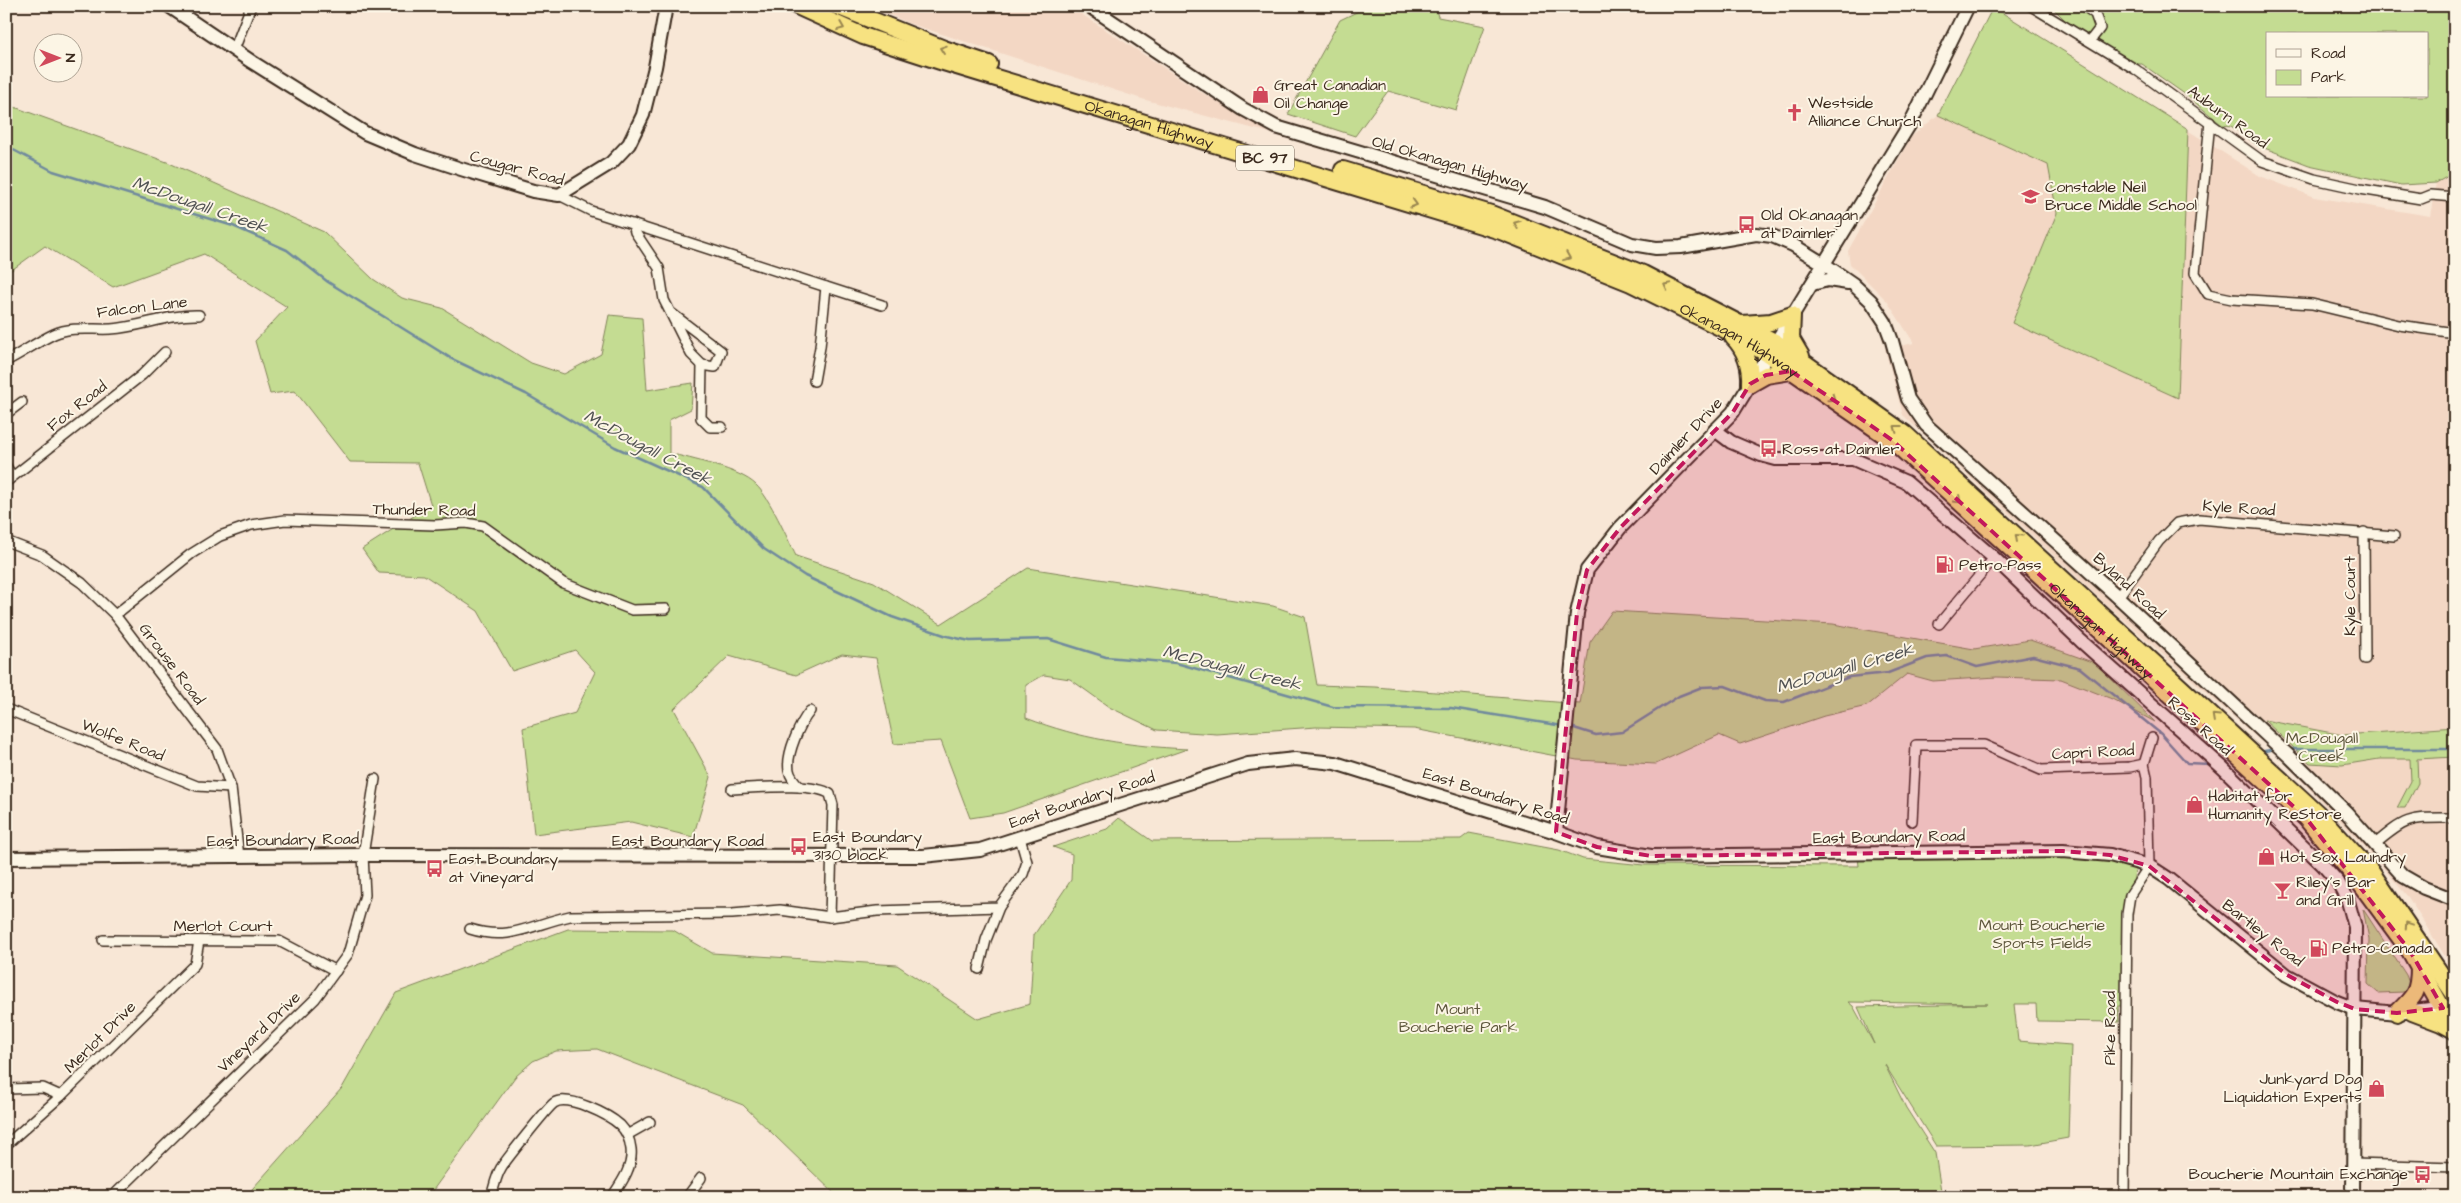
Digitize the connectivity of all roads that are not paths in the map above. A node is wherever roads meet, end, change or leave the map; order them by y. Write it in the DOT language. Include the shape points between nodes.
graph roads {
  1 [pos="169,6"];
  2 [pos="251,6"];
  3 [pos="666,6"];
  4 [pos="674,6"];
  5 [pos="797,6"];
  6 [pos="837,6"];
  7 [pos="1089,6"];
  8 [pos="1968,6"];
  9 [pos="2031,6"];
  10 [pos="2084,6"];
  11 [pos="662,37"];
  12 [pos="2090,41"];
  13 [pos="234,50"];
  14 [pos="2210,122"];
  15 [pos="559,195"];
  16 [pos="2455,197"];
  17 [pos="633,224"];
  18 [pos="1824,264"];
  19 [pos="1812,284"];
  20 [pos="1853,284"];
  21 [pos="826,287"];
  22 [pos="882,305"];
  23 [pos="670,312"];
  24 [pos="199,315"];
  25 [pos="1792,315"];
  26 [pos="1742,324"];
  27 [pos="1726,330"];
  28 [pos="2455,333"];
  29 [pos="1772,348"];
  30 [pos="165,352"];
  31 [pos="6,361"];
  32 [pos="702,365"];
  33 [pos="1798,366"];
  34 [pos="814,381"];
  35 [pos="1750,384"];
  36 [pos="22,402"];
  37 [pos="6,414"];
  38 [pos="722,427"];
  39 [pos="1716,430"];
  40 [pos="6,466"];
  41 [pos="9,479"];
  42 [pos="2364,532"];
  43 [pos="2394,536"];
  44 [pos="6,541"];
  45 [pos="1994,558"];
  46 [pos="2118,597"];
  47 [pos="666,609"];
  48 [pos="115,615"];
  49 [pos="1939,624"];
  50 [pos="2365,659"];
  51 [pos="6,709"];
  52 [pos="810,712"];
  53 [pos="2152,738"];
  54 [pos="2144,764"];
  55 [pos="375,779"];
  56 [pos="800,786"];
  57 [pos="231,788"];
  58 [pos="732,789"];
  59 [pos="2453,818"];
  60 [pos="1912,821"];
  61 [pos="1556,832"];
  62 [pos="1020,838"];
  63 [pos="2374,845"];
  64 [pos="364,855"];
  65 [pos="832,856"];
  66 [pos="239,857"];
  67 [pos="6,858"];
  68 [pos="2150,866"];
  69 [pos="2455,900"];
  70 [pos="999,907"];
  71 [pos="830,917"];
  72 [pos="470,928"];
  73 [pos="103,940"];
  74 [pos="199,941"];
  75 [pos="2427,966"];
  76 [pos="979,969"];
  77 [pos="336,970"];
  78 [pos="2455,978"];
  79 [pos="2455,995"];
  80 [pos="2449,1007"];
  81 [pos="2355,1009"];
  82 [pos="2404,1013"];
  83 [pos="2454,1031"];
  84 [pos="6,1089"];
  85 [pos="61,1096"];
  86 [pos="650,1122"];
  87 [pos="627,1135"];
  88 [pos="6,1144"];
  89 [pos="2354,1164"];
  90 [pos="2455,1167"];
  91 [pos="701,1178"];
  92 [pos="112,1197"];
  93 [pos="491,1197"];
  94 [pos="612,1197"];
  95 [pos="686,1197"];
  96 [pos="2124,1197"];
  97 [pos="2353,1197"];
  1 -- 13 [label="street, Cougar Road"];
  2 -- 13 [label="street"];
  3 -- 11 [label="street"];
  4 -- 11 [label="street"];
  5 -- 27 [label="highway, Okanagan Highway / BC 97, one-way" via="863,36 940,61 1501,231 1631,282"];
  26 -- 6 [label="highway, Okanagan Highway / BC 97, one-way" via="1643,274 1491,214 944,49"];
  7 -- 18 [label="street, Old Okanagan Highway" via="1243,109 1276,127 1545,207 1632,244 1680,247 1756,234 1786,242"];
  8 -- 18 [label="street, Daimler Drive" via="1911,122"];
  9 -- 12 [label="street, Auburn Road"];
  10 -- 12 [label="street" via="2095,14 2100,28"];
  11 -- 15 [label="street" via="643,115 629,144 612,163"];
  12 -- 14 [label="street, Auburn Road"];
  13 -- 15 [label="street, Cougar Road" via="365,133 460,170"];
  14 -- 16 [label="street, Auburn Road" via="2262,161 2314,179 2421,199 2431,194"];
  14 -- 28 [label="street" via="2195,273 2208,294 2232,299 2312,304 2399,325"];
  15 -- 17 [label="street, Cougar Road" via="591,211"];
  17 -- 21 [label="street, Cougar Road"];
  17 -- 23 [label="street" via="659,268 664,300"];
  18 -- 19 [label="street, Daimler Drive"];
  18 -- 20 [label="street, Byland Road"];
  19 -- 20 [label="street" via="1828,280"];
  19 -- 25 [label="street, Daimler Drive"];
  20 -- 46 [label="street, Byland Road" via="1871,301 1885,322 1908,399 1926,425"];
  21 -- 22 [label="street, Cougar Road"];
  21 -- 34 [label="street"];
  23 -- 32 [label="street" via="691,354"];
  23 -- 32 [label="street" via="721,350 715,367"];
  24 -- 31 [label="street, Falcon Lane" via="178,314 141,325 78,329 55,334"];
  25 -- 26 [label="highway" via="1771,322"];
  25 -- 29 [label="street, Daimler Drive"];
  25 -- 33 [label="highway" via="1791,340"];
  26 -- 29 [label="highway, Okanagan Highway / BC 97"];
  27 -- 29 [label="highway, Okanagan Highway / BC 97"];
  27 -- 35 [label="highway" via="1746,355 1751,371"];
  29 -- 33 [label="highway, Okanagan Highway / BC 97"];
  29 -- 35 [label="street, Daimler Drive"];
  30 -- 41 [label="street, Fox Road" via="142,375"];
  32 -- 38 [label="street" via="701,418 710,427"];
  33 -- 35 [label="highway" via="1766,375"];
  33 -- 75 [label="highway, Okanagan Highway / BC 97" via="1892,440 2247,756 2306,818"];
  35 -- 39 [label="street, Daimler Drive" via="1733,412"];
  36 -- 37 [label="street"];
  39 -- 45 [label="street, Ross Road" via="1731,442 1761,456 1776,459 1852,459 1906,482"];
  39 -- 61 [label="street, Daimler Drive" via="1620,528 1586,570 1577,613"];
  40 -- 41 [label="street"];
  42 -- 43 [label="street, Kyle Road"];
  42 -- 46 [label="street, Kyle Road" via="2199,519 2177,523 2159,541"];
  42 -- 50 [label="street, Kyle Court"];
  44 -- 48 [label="street, Grouse Road" via="42,556 74,577"];
  45 -- 49 [label="street"];
  45 -- 81 [label="street, Ross Road" via="2322,864 2344,894 2355,927"];
  46 -- 63 [label="street, Byland Road" via="2280,748 2346,812"];
  47 -- 48 [label="street, Thunder Road" via="632,610 563,583 482,526 466,523 349,524 285,520 251,525 220,536 191,554"];
  48 -- 57 [label="street, Grouse Road" via="217,749"];
  51 -- 57 [label="street, Wolfe Road" via="197,786"];
  52 -- 56 [label="street" via="801,723 789,760 789,773"];
  53 -- 54 [label="street, Capri Road"];
  54 -- 60 [label="street, Capri Road" via="2041,770 1984,745 1916,745"];
  54 -- 68 [label="street, Capri Road"];
  55 -- 64 [label="street, Vineyard Drive"];
  56 -- 58 [label="street"];
  56 -- 65 [label="street" via="822,788 830,794"];
  57 -- 66 [label="street, Grouse Road"];
  59 -- 63 [label="street" via="2415,818 2398,824"];
  61 -- 62 [label="street, East Boundary Road" via="1336,763 1295,759 1248,764"];
  61 -- 68 [label="street, East Boundary Road" via="1596,847 1651,856 2063,851 2110,855"];
  62 -- 65 [label="street, East Boundary Road" via="980,850 923,856"];
  62 -- 70 [label="street" via="1027,862 1024,874"];
  63 -- 69 [label="street, Byland Road" via="2404,876"];
  64 -- 65 [label="street, East Boundary Road"];
  64 -- 66 [label="street, East Boundary Road"];
  64 -- 77 [label="street, Vineyard Drive" via="365,895 348,954"];
  65 -- 71 [label="street"];
  66 -- 67 [label="street, East Boundary Road"];
  68 -- 81 [label="street, Bartley Road" via="2287,975"];
  68 -- 96 [label="street, Pike Road" via="2130,895 2127,914"];
  70 -- 71 [label="street" via="877,911"];
  70 -- 76 [label="street"];
  71 -- 72 [label="street" via="780,910 732,914 570,916 517,933 493,934"];
  73 -- 74 [label="street, Merlot Court"];
  74 -- 77 [label="street, Merlot Court" via="279,941"];
  74 -- 85 [label="street, Merlot Drive" via="195,964"];
  75 -- 78 [label="highway"];
  75 -- 79 [label="highway, Okanagan Highway / BC 97"];
  75 -- 80 [label="highway, Okanagan Highway / BC 97"];
  75 -- 82 [label="highway"];
  77 -- 92 [label="street, Vineyard Drive" via="316,999"];
  80 -- 82 [label="street, Bartley Road"];
  80 -- 83 [label="highway, Okanagan Highway / BC 97"];
  81 -- 82 [label="street, Bartley Road"];
  81 -- 89 [label="street, Ross Road"];
  82 -- 83 [label="highway" via="2441,1023"];
  84 -- 85 [label="street" via="44,1088"];
  85 -- 88 [label="street, Merlot Drive"];
  86 -- 87 [label="street"];
  87 -- 93 [label="street" via="619,1125 576,1102 554,1103 501,1168"];
  87 -- 94 [label="street" via="632,1160"];
  89 -- 90 [label="street"];
  89 -- 97 [label="street, Ross Road"];
  91 -- 95 [label="street"];
}
